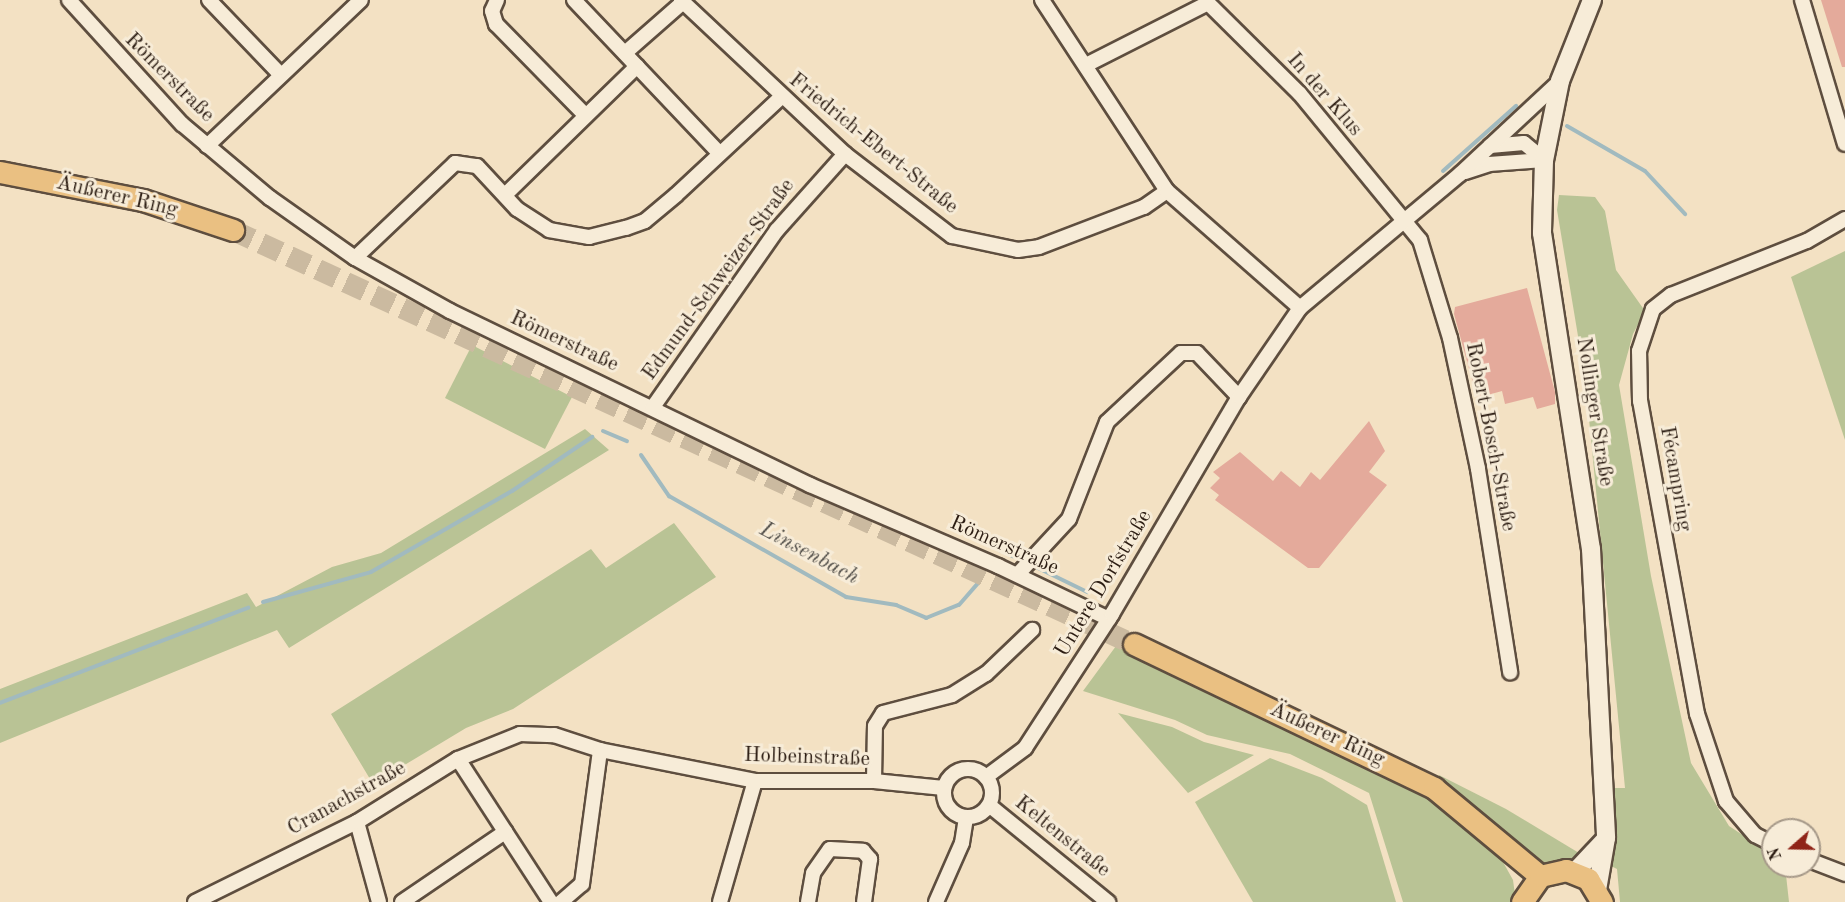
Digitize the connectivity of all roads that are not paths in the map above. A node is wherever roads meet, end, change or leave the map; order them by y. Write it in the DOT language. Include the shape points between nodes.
graph roads {
  1 [pos="69,0"];
  2 [pos="209,0"];
  3 [pos="361,0"];
  4 [pos="496,0"];
  5 [pos="574,0"];
  6 [pos="1042,0"];
  7 [pos="1592,0"];
  8 [pos="1802,0"];
  9 [pos="682,1"];
  10 [pos="1208,2"];
  11 [pos="624,53"];
  12 [pos="1086,65"];
  13 [pos="637,66"];
  14 [pos="280,74"];
  15 [pos="1560,81"];
  16 [pos="781,97"];
  17 [pos="585,115"];
  18 [pos="1845,144"];
  19 [pos="207,146"];
  20 [pos="1489,146"];
  21 [pos="718,152"];
  22 [pos="845,154"];
  23 [pos="1544,160"];
  24 [pos="0,172"];
  25 [pos="1460,174"];
  26 [pos="1167,191"];
  27 [pos="506,194"];
  28 [pos="1845,219"];
  29 [pos="1402,221"];
  30 [pos="233,230"];
  31 [pos="355,258"];
  32 [pos="1300,308"];
  33 [pos="1239,397"];
  34 [pos="653,407"];
  35 [pos="1018,574"];
  36 [pos="1109,619"];
  37 [pos="1032,630"];
  38 [pos="1134,644"];
  39 [pos="1510,672"];
  40 [pos="520,734"];
  41 [pos="600,750"];
  42 [pos="458,759"];
  43 [pos="986,777"];
  44 [pos="874,781"];
  45 [pos="755,782"];
  46 [pos="944,788"];
  47 [pos="989,805"];
  48 [pos="966,817"];
  49 [pos="357,822"];
  50 [pos="505,832"];
  51 [pos="1606,838"];
  52 [pos="1761,838"];
  53 [pos="1821,865"];
  54 [pos="1575,872"];
  55 [pos="1845,874"];
  56 [pos="1529,889"];
  57 [pos="1600,896"];
  58 [pos="195,902"];
  59 [pos="379,902"];
  60 [pos="402,902"];
  61 [pos="551,902"];
  62 [pos="561,902"];
  63 [pos="720,902"];
  64 [pos="808,902"];
  65 [pos="864,902"];
  66 [pos="936,902"];
  67 [pos="1108,902"];
  1 -- 19 [label="street, Römerstraße" via="138,80"];
  2 -- 14 [label="street"];
  3 -- 14 [label="street"];
  4 -- 17 [label="street" via="492,11 496,24"];
  5 -- 11 [label="street"];
  6 -- 12 [label="street"];
  7 -- 15 [label="main road, Nollinger Straße"];
  8 -- 18 [label="street"];
  9 -- 11 [label="street"];
  9 -- 16 [label="street, Friedrich-Ebert-Straße"];
  10 -- 12 [label="street, In der Klus"];
  10 -- 29 [label="street, In der Klus" via="1300,94"];
  11 -- 13 [label="street"];
  12 -- 26 [label="street"];
  13 -- 17 [label="street"];
  13 -- 21 [label="street"];
  14 -- 19 [label="street"];
  15 -- 20 [label="street, Untere Dorfstraße"];
  15 -- 23 [label="main road, Nollinger Straße"];
  16 -- 21 [label="street"];
  16 -- 22 [label="street, Friedrich-Ebert-Straße"];
  17 -- 27 [label="street"];
  19 -- 31 [label="street, Römerstraße" via="282,207"];
  20 -- 23 [label="street" via="1524,143"];
  20 -- 25 [label="street, Untere Dorfstraße"];
  21 -- 27 [label="street" via="645,221 607,234 570,237 549,230 517,209"];
  22 -- 26 [label="street, Friedrich-Ebert-Straße" via="952,236 1018,250 1086,232 1144,207"];
  22 -- 34 [label="street, Edmund-Schweizer-Straße" via="777,230"];
  23 -- 25 [label="street, Untere Dorfstraße" via="1489,164"];
  23 -- 51 [label="main road, Nollinger Straße" via="1542,232 1591,549"];
  24 -- 30 [label="main road, Äußerer Ring" via="143,200"];
  25 -- 29 [label="street, Untere Dorfstraße"];
  26 -- 32 [label="street"];
  27 -- 31 [label="street" via="477,166 455,163"];
  28 -- 52 [label="street, Fécampring" via="1806,241 1671,295 1653,309 1639,351 1640,401 1697,714 1726,801"];
  29 -- 32 [label="street, Untere Dorfstraße"];
  29 -- 39 [label="street, Robert-Bosch-Straße" via="1420,240 1450,338 1478,469"];
  31 -- 34 [label="street, Römerstraße" via="450,311"];
  32 -- 33 [label="street, Untere Dorfstraße"];
  33 -- 35 [label="street" via="1197,353 1180,353 1107,422 1068,519"];
  33 -- 36 [label="street, Untere Dorfstraße"];
  34 -- 35 [label="street, Römerstraße" via="810,485"];
  35 -- 36 [label="street, Römerstraße"];
  36 -- 43 [label="street, Untere Dorfstraße" via="1025,748"];
  37 -- 44 [label="street" via="986,674 952,695 883,713 875,726"];
  38 -- 56 [label="main road, Äußerer Ring" via="1434,788 1505,850"];
  40 -- 41 [label="street, Holbeinstraße" via="554,735"];
  40 -- 42 [label="street, Cranachstraße"];
  41 -- 45 [label="street, Holbeinstraße"];
  41 -- 62 [label="street" via="582,884"];
  42 -- 49 [label="street, Cranachstraße"];
  42 -- 50 [label="street"];
  43 -- 46 [label="street" via="964,768 951,774"];
  43 -- 47 [label="street" via="992,795"];
  44 -- 45 [label="street, Holbeinstraße"];
  44 -- 46 [label="street, Holbeinstraße"];
  45 -- 63 [label="street"];
  46 -- 48 [label="street" via="949,809"];
  47 -- 48 [label="street"];
  47 -- 67 [label="street, Keltenstraße"];
  48 -- 66 [label="street" via="959,852"];
  49 -- 58 [label="street, Cranachstraße"];
  49 -- 59 [label="street"];
  50 -- 60 [label="street"];
  50 -- 61 [label="street"];
  51 -- 54 [label="main road"];
  51 -- 57 [label="main road, Nollinger Straße"];
  53 -- 55 [label="street"];
  54 -- 56 [label="main road" via="1557,870"];
  54 -- 57 [label="main road"];
  64 -- 65 [label="street" via="813,873 830,849 863,851 870,859"];
}
